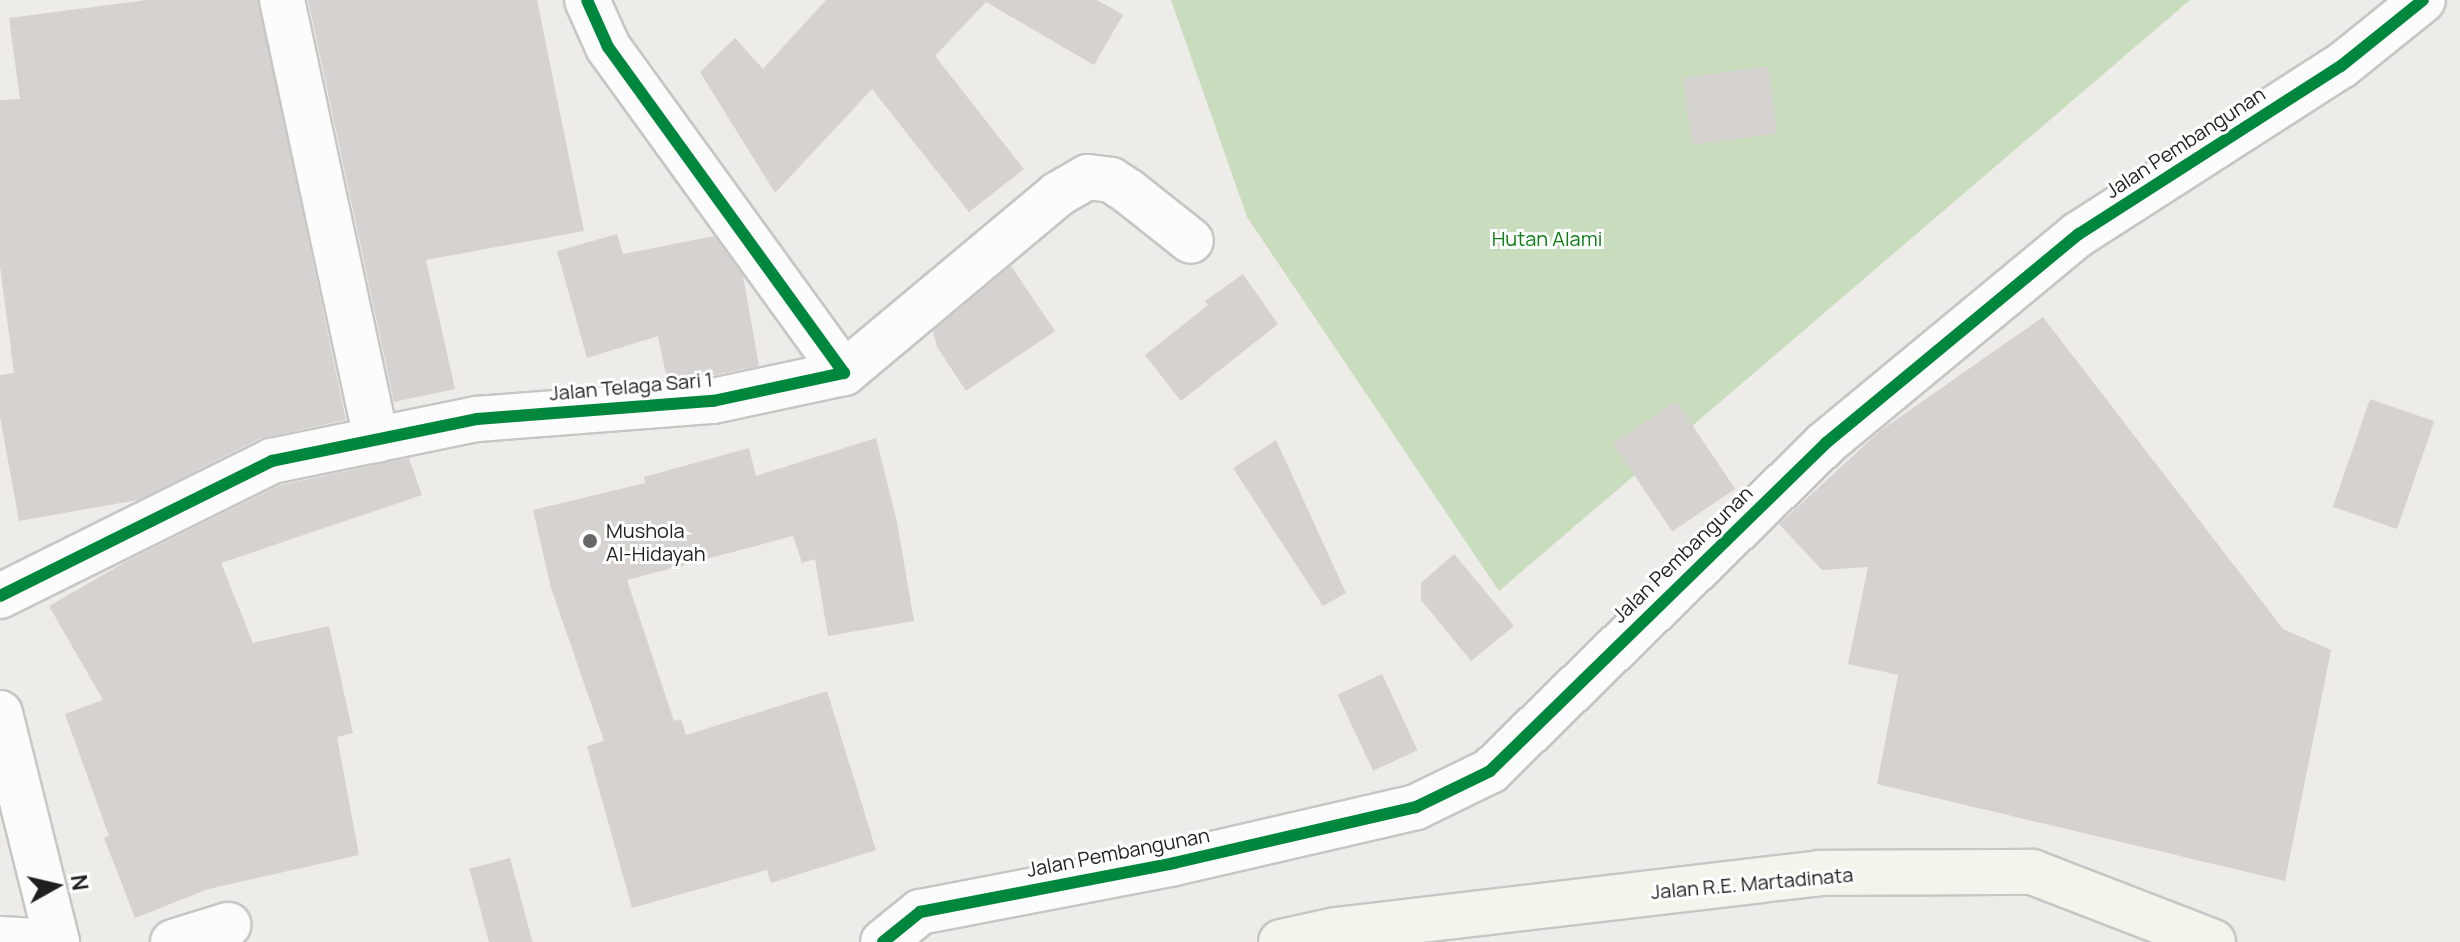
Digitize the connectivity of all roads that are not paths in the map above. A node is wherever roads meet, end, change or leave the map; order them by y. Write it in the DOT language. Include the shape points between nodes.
graph roads {
  1 [pos="282,0"];
  2 [pos="587,0"];
  3 [pos="2423,0"];
  4 [pos="1191,241"];
  5 [pos="844,373"];
  6 [pos="376,440"];
  7 [pos="0,596"];
  8 [pos="0,713"];
  9 [pos="228,925"];
  10 [pos="0,939"];
  11 [pos="57,942"];
  12 [pos="64,942"];
  13 [pos="173,942"];
  14 [pos="883,942"];
  15 [pos="1281,942"];
  16 [pos="2213,942"];
  1 -- 6 [label="street"];
  2 -- 5 [label="street" via="608,47"];
  3 -- 14 [label="street, Jalan Pembangunan" via="2341,66 2079,234 1826,443 1490,771 1416,807 1174,863 920,912"];
  4 -- 5 [label="street" via="1111,180 1088,177 1058,194"];
  5 -- 6 [label="street, Jalan Telaga Sari 1" via="713,401 477,419"];
  6 -- 7 [label="street, Jalan Telaga Sari 1" via="272,461"];
  8 -- 11 [label="street"];
  9 -- 13 [label="street"];
  10 -- 11 [label="street"];
  11 -- 12 [label="street"];
  15 -- 16 [label="street, Jalan R.E. Martadinata" via="1336,930 1819,873 2016,872 2032,872"];
}
